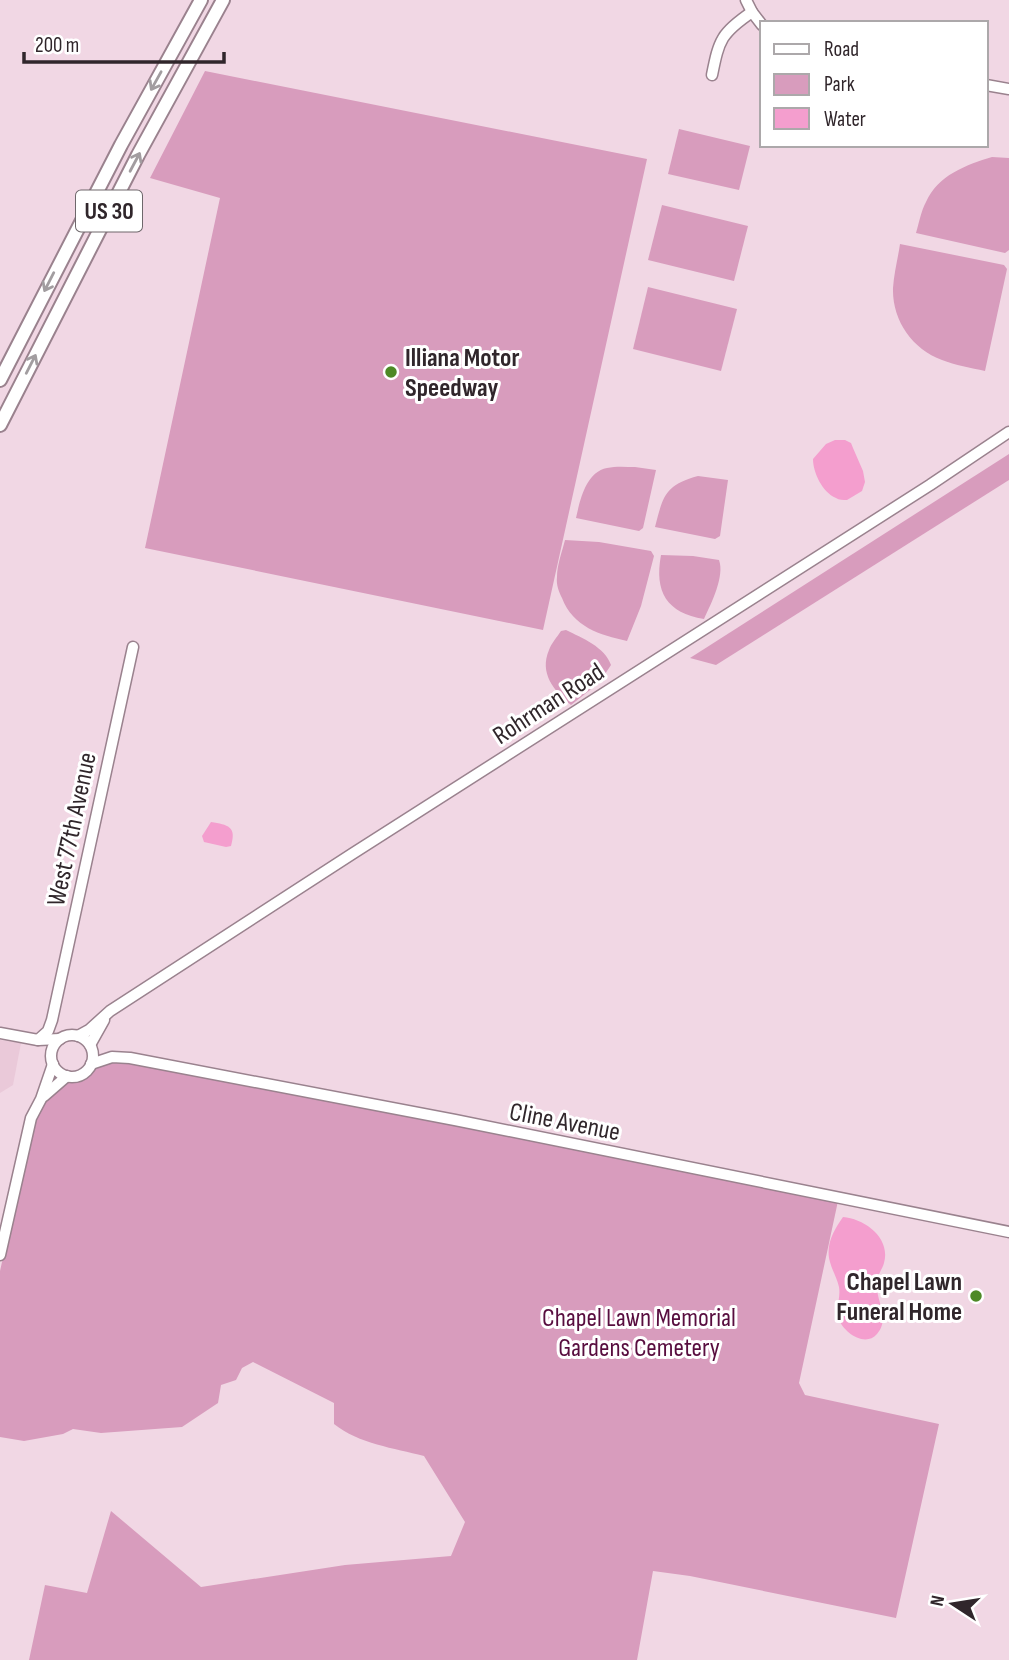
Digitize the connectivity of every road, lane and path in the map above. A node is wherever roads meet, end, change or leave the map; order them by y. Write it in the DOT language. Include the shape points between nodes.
graph roads {
  1 [pos="201,0"];
  2 [pos="223,0"];
  3 [pos="746,0"];
  4 [pos="752,12"];
  5 [pos="760,22"];
  6 [pos="712,75"];
  7 [pos="988,85"];
  8 [pos="1009,89"];
  9 [pos="0,380"];
  10 [pos="0,425"];
  11 [pos="1009,432"];
  12 [pos="132,647"];
  13 [pos="110,1011"];
  14 [pos="52,1020"];
  15 [pos="0,1033"];
  16 [pos="78,1036"];
  17 [pos="61,1038"];
  18 [pos="38,1040"];
  19 [pos="90,1046"];
  20 [pos="112,1057"];
  21 [pos="52,1062"];
  22 [pos="91,1064"];
  23 [pos="67,1076"];
  24 [pos="41,1099"];
  25 [pos="1009,1232"];
  26 [pos="0,1255"];
  1 -- 9 [label="main road, US 30, one-way"];
  10 -- 2 [label="main road, US 30, one-way"];
  3 -- 4 [label="street"];
  4 -- 5 [label="street"];
  4 -- 6 [label="street" via="724,34"];
  7 -- 8 [label="street"];
  11 -- 13 [label="street, Rohrman Road"];
  12 -- 14 [label="street, West 77th Avenue"];
  13 -- 16 [label="street, Rohrman Road"];
  13 -- 19 [label="street, Rohrman Road"];
  14 -- 17 [label="street"];
  14 -- 18 [label="street, West 77th Avenue"];
  15 -- 18 [label="street"];
  16 -- 17 [label="street"];
  16 -- 19 [label="street"];
  17 -- 18 [label="street"];
  17 -- 21 [label="street" via="52,1050"];
  18 -- 21 [label="street"];
  19 -- 20 [label="street, Cline Avenue"];
  19 -- 22 [label="street"];
  20 -- 22 [label="street, Cline Avenue"];
  20 -- 25 [label="street, Cline Avenue" via="455,1120"];
  21 -- 23 [label="street"];
  21 -- 24 [label="street"];
  22 -- 23 [label="street" via="81,1074"];
  23 -- 24 [label="street"];
  24 -- 26 [label="street" via="29,1125"];
}
